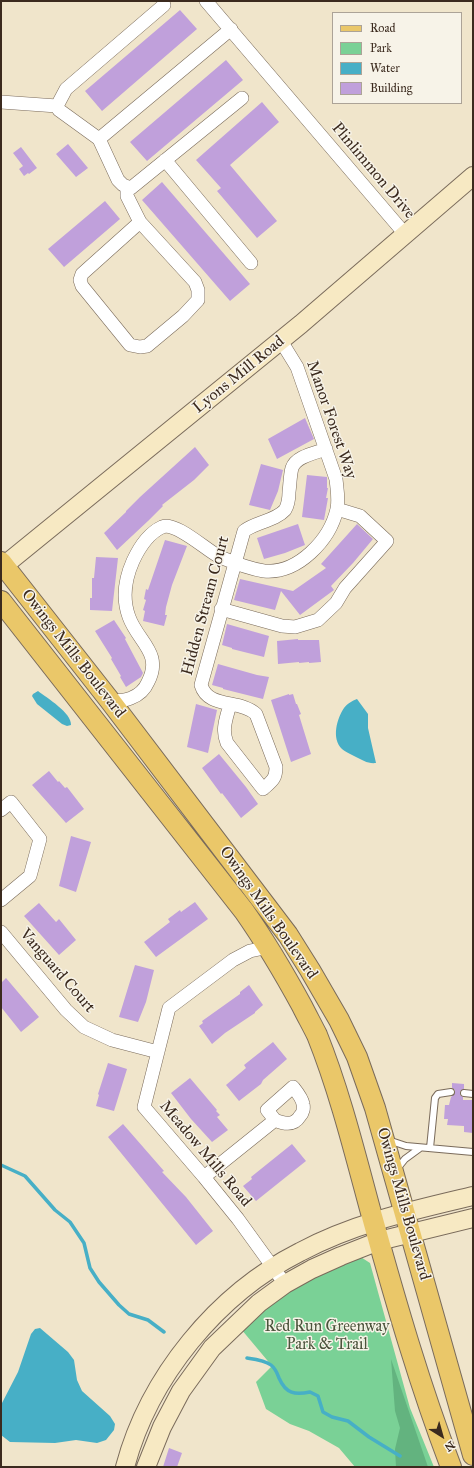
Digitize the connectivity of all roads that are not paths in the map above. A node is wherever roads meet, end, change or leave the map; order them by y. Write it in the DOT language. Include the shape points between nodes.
graph roads {
  1 [pos="206,1"];
  2 [pos="164,5"];
  3 [pos="231,28"];
  4 [pos="242,98"];
  5 [pos="1,102"];
  6 [pos="57,106"];
  7 [pos="99,140"];
  8 [pos="166,160"];
  9 [pos="473,176"];
  10 [pos="127,188"];
  11 [pos="140,222"];
  12 [pos="405,234"];
  13 [pos="251,263"];
  14 [pos="281,341"];
  15 [pos="326,449"];
  16 [pos="337,509"];
  17 [pos="234,562"];
  18 [pos="2,565"];
  19 [pos="1,601"];
  20 [pos="222,609"];
  21 [pos="111,702"];
  22 [pos="230,704"];
  23 [pos="1,810"];
  24 [pos="1,900"];
  25 [pos="1,932"];
  26 [pos="269,947"];
  27 [pos="158,1052"];
  28 [pos="451,1092"];
  29 [pos="464,1093"];
  30 [pos="473,1094"];
  31 [pos="274,1120"];
  32 [pos="385,1139"];
  33 [pos="420,1148"];
  34 [pos="430,1148"];
  35 [pos="473,1152"];
  36 [pos="394,1172"];
  37 [pos="204,1177"];
  38 [pos="473,1196"];
  39 [pos="404,1212"];
  40 [pos="473,1218"];
  41 [pos="374,1221"];
  42 [pos="411,1233"];
  43 [pos="379,1241"];
  44 [pos="272,1268"];
  45 [pos="285,1284"];
  46 [pos="473,1456"];
  47 [pos="125,1467"];
  48 [pos="146,1467"];
  49 [pos="451,1467"];
  1 -- 3 [label="street, Plinlimmon Drive"];
  2 -- 6 [label="street" via="66,89"];
  3 -- 7 [label="street"];
  3 -- 12 [label="street, Plinlimmon Drive"];
  4 -- 8 [label="street"];
  5 -- 6 [label="street"];
  6 -- 7 [label="street"];
  7 -- 10 [label="street" via="118,180"];
  8 -- 10 [label="street" via="131,188"];
  8 -- 13 [label="street"];
  9 -- 12 [label="main road, Lyons Mill Road"];
  10 -- 11 [label="street" via="127,196"];
  11 -- 11 [label="street" via="195,282 198,290 198,300 183,316 147,346 140,347 130,344 82,286 80,280 82,274"];
  12 -- 14 [label="main road, Lyons Mill Road"];
  14 -- 15 [label="street, Manor Forest Way" via="297,367"];
  14 -- 18 [label="main road, Lyons Mill Road"];
  15 -- 16 [label="street, Manor Forest Way" via="336,479"];
  15 -- 17 [label="street, Hidden Stream Court" via="294,463 286,508 282,513 244,531"];
  16 -- 17 [label="street, Manor Forest Way" via="329,530 316,547 290,566 264,571"];
  16 -- 20 [label="street" via="360,516 387,541 345,588 327,613 318,620 295,627 282,626"];
  17 -- 20 [label="street, Hidden Stream Court"];
  17 -- 21 [label="street, Manor Forest Way" via="220,557 185,533 172,528 164,526 147,539 130,569 125,588 125,603 132,624 152,655 154,666 145,688 138,694 132,698"];
  18 -- 21 [label="main road, Owings Mills Boulevard"];
  19 -- 26 [label="main road, Owings Mills Boulevard" via="244,911"];
  20 -- 22 [label="street, Hidden Stream Court" via="201,685 206,696"];
  21 -- 32 [label="main road, Owings Mills Boulevard" via="288,935 310,970 357,1057"];
  22 -- 22 [label="street, Hidden Stream Court" via="252,711 258,719 276,767 276,776 263,789 224,736"];
  23 -- 24 [label="street" via="10,802 40,839 30,876"];
  25 -- 27 [label="street, Vanguard Court" via="66,1010 84,1027 112,1040"];
  26 -- 27 [label="street, Meadow Mills Road" via="250,951 233,960 169,1008"];
  26 -- 41 [label="main road, Owings Mills Boulevard" via="316,1034 347,1125"];
  27 -- 37 [label="street, Meadow Mills Road" via="144,1107"];
  28 -- 34 [label="lane" via="438,1094 434,1098"];
  29 -- 30 [label="lane"];
  31 -- 37 [label="street"];
  32 -- 33 [label="lane"];
  32 -- 36 [label="main road, Owings Mills Boulevard"];
  33 -- 34 [label="lane"];
  33 -- 36 [label="lane"];
  34 -- 35 [label="lane"];
  36 -- 39 [label="main road, Owings Mills Boulevard"];
  37 -- 44 [label="street, Meadow Mills Road" via="238,1219"];
  38 -- 39 [label="main road"];
  39 -- 41 [label="main road"];
  39 -- 42 [label="main road, Owings Mills Boulevard"];
  40 -- 42 [label="main road"];
  41 -- 43 [label="main road, Owings Mills Boulevard"];
  41 -- 44 [label="main road" via="301,1251"];
  42 -- 43 [label="main road"];
  42 -- 46 [label="main road, Owings Mills Boulevard"];
  43 -- 45 [label="main road" via="312,1269"];
  43 -- 49 [label="main road, Owings Mills Boulevard" via="425,1396"];
  44 -- 45 [label="street, Meadow Mills Road"];
  44 -- 47 [label="main road" via="245,1287 189,1344 163,1380 144,1415"];
  45 -- 48 [label="main road" via="259,1303 212,1348 181,1391 162,1427"];
}
